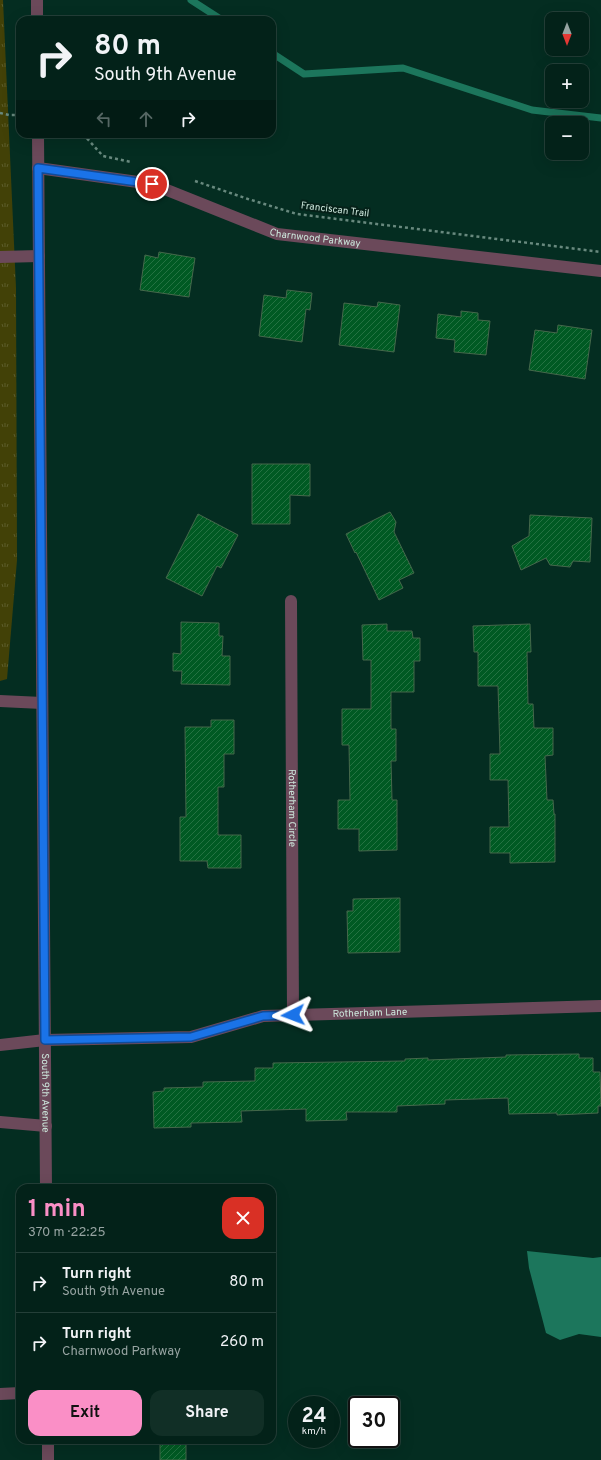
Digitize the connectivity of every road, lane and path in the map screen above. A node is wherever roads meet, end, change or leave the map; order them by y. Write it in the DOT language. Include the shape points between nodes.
graph roads {
  1 [pos="37,0"];
  2 [pos="37,16"];
  3 [pos="0,113"];
  4 [pos="16,116"];
  5 [pos="38,138"];
  6 [pos="87,138"];
  7 [pos="134,162"];
  8 [pos="38,168"];
  9 [pos="190,179"];
  10 [pos="601,252"];
  11 [pos="38,256"];
  12 [pos="0,257"];
  13 [pos="601,271"];
  14 [pos="291,601"];
  15 [pos="0,701"];
  16 [pos="42,703"];
  17 [pos="601,1006"];
  18 [pos="293,1015"];
  19 [pos="45,1040"];
  20 [pos="0,1045"];
  21 [pos="0,1122"];
  22 [pos="46,1126"];
  23 [pos="46,1184"];
  24 [pos="16,1393"];
  25 [pos="0,1394"];
  26 [pos="48,1444"];
  27 [pos="48,1460"];
  1 -- 2 [label="street"];
  3 -- 4 [label="path"];
  5 -- 8 [label="street, South 9th Avenue"];
  6 -- 7 [label="path" via="104,156"];
  8 -- 11 [label="street, South 9th Avenue"];
  8 -- 13 [label="street, Charnwood Parkway" via="152,184 277,234"];
  9 -- 10 [label="path, Franciscan Trail" via="297,214"];
  11 -- 12 [label="street"];
  11 -- 16 [label="street, South 9th Avenue"];
  14 -- 18 [label="street, Rotherham Circle"];
  15 -- 16 [label="street"];
  16 -- 19 [label="street, South 9th Avenue"];
  17 -- 18 [label="street, Rotherham Lane"];
  18 -- 19 [label="street, Rotherham Lane" via="263,1016 191,1037"];
  19 -- 20 [label="street, Rotherham Lane"];
  19 -- 22 [label="street, South 9th Avenue"];
  21 -- 22 [label="street"];
  22 -- 23 [label="street, South 9th Avenue"];
  24 -- 25 [label="street"];
  26 -- 27 [label="street"];
}
